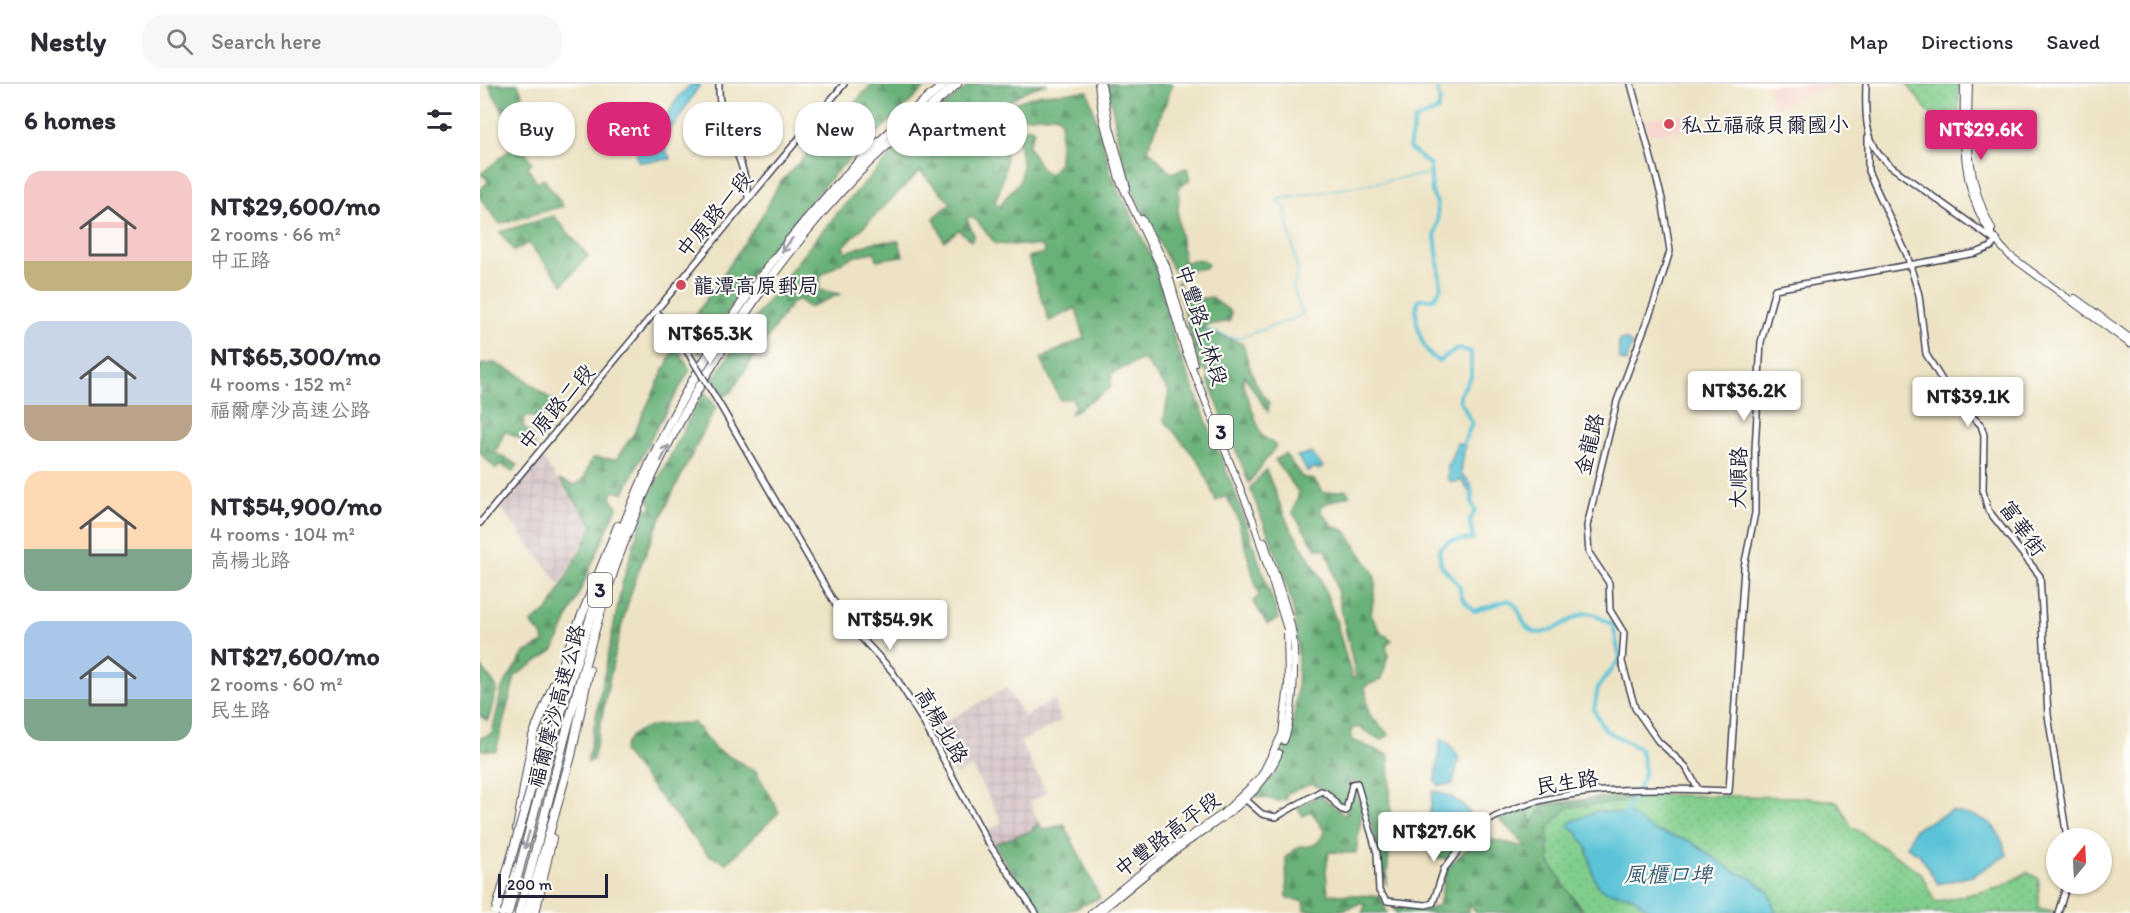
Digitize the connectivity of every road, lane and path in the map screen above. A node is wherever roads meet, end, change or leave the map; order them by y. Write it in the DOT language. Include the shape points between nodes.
graph roads {
  1 [pos="719,84"];
  2 [pos="844,84"];
  3 [pos="945,84"];
  4 [pos="957,84"];
  5 [pos="1100,84"];
  6 [pos="1631,84"];
  7 [pos="1866,84"];
  8 [pos="1964,84"];
  9 [pos="1971,84"];
  10 [pos="1868,137"];
  11 [pos="748,199"];
  12 [pos="1996,240"];
  13 [pos="1910,264"];
  14 [pos="656,311"];
  15 [pos="2130,338"];
  16 [pos="2130,344"];
  17 [pos="653,458"];
  18 [pos="480,523"];
  19 [pos="589,596"];
  20 [pos="597,625"];
  21 [pos="1261,780"];
  22 [pos="562,787"];
  23 [pos="1698,789"];
  24 [pos="1729,790"];
  25 [pos="1245,799"];
  26 [pos="2065,828"];
  27 [pos="2064,894"];
  28 [pos="498,912"];
  29 [pos="508,913"];
  30 [pos="519,913"];
  31 [pos="527,913"];
  32 [pos="535,913"];
  33 [pos="1036,913"];
  34 [pos="1091,913"];
  35 [pos="1099,913"];
  36 [pos="2058,913"];
  1 -- 11 [label="street" via="721,106 746,180"];
  2 -- 11 [label="street, 中原路一段"];
  3 -- 17 [label="highway, 福爾摩沙高速公路 / 3, one-way" via="861,160 789,243 706,361"];
  20 -- 4 [label="highway, 福爾摩沙高速公路 / 3, one-way" via="649,484 737,327 766,285 860,171 909,123"];
  5 -- 21 [label="main road, 中豐路上林段 / 3" via="1123,179 1166,265 1195,365 1255,516 1288,615 1293,643 1290,695 1282,734"];
  6 -- 23 [label="street, 金龍路" via="1662,199 1670,251 1617,401 1587,526 1587,543 1592,559 1611,588 1610,610 1624,633 1622,662 1635,708 1658,741 1689,771"];
  7 -- 10 [label="street, 富華街"];
  8 -- 12 [label="main road" via="1966,176 1978,211"];
  9 -- 12 [label="main road" via="1971,174"];
  10 -- 12 [label="street" via="1889,165"];
  10 -- 13 [label="street, 富華街" via="1868,171"];
  11 -- 14 [label="street, 中原路一段"];
  12 -- 13 [label="street, 大順路" via="1991,247 1976,253"];
  12 -- 15 [label="main road"];
  12 -- 16 [label="main road" via="2009,255"];
  13 -- 24 [label="street, 大順路" via="1776,289 1769,305 1761,342 1755,513 1744,567"];
  13 -- 26 [label="street, 富華街" via="1919,295 1926,354 1953,398 1983,429 1983,491 1988,510 2040,576 2048,715"];
  14 -- 18 [label="street, 中原路二段"];
  14 -- 33 [label="street, 高楊北路, bridge" via="679,338 720,405 844,620 892,671 987,841"];
  17 -- 19 [label="highway" via="622,516"];
  17 -- 29 [label="highway, 福爾摩沙高速公路 / 3, one-way" via="612,556 584,639"];
  19 -- 28 [label="highway, bridge"];
  19 -- 28 [label="highway" via="533,736"];
  20 -- 22 [label="highway"];
  20 -- 30 [label="highway, 福爾摩沙高速公路 / 3"];
  21 -- 25 [label="main road, 中豐路高平段 / 3"];
  22 -- 31 [label="highway"];
  22 -- 32 [label="highway"];
  23 -- 24 [label="street, 民生路"];
  23 -- 25 [label="street, 民生路" via="1629,789 1560,797 1508,810 1483,824 1482,830 1458,851 1442,873 1433,903 1426,904 1387,900 1379,891 1377,854 1358,783 1352,784 1346,811 1321,791 1276,817 1262,814"];
  25 -- 34 [label="main road, 中豐路高平段 / 3" via="1168,851"];
  25 -- 35 [label="main road, 中豐路高平段 / 3"];
  27 -- 36 [label="street"];
}
